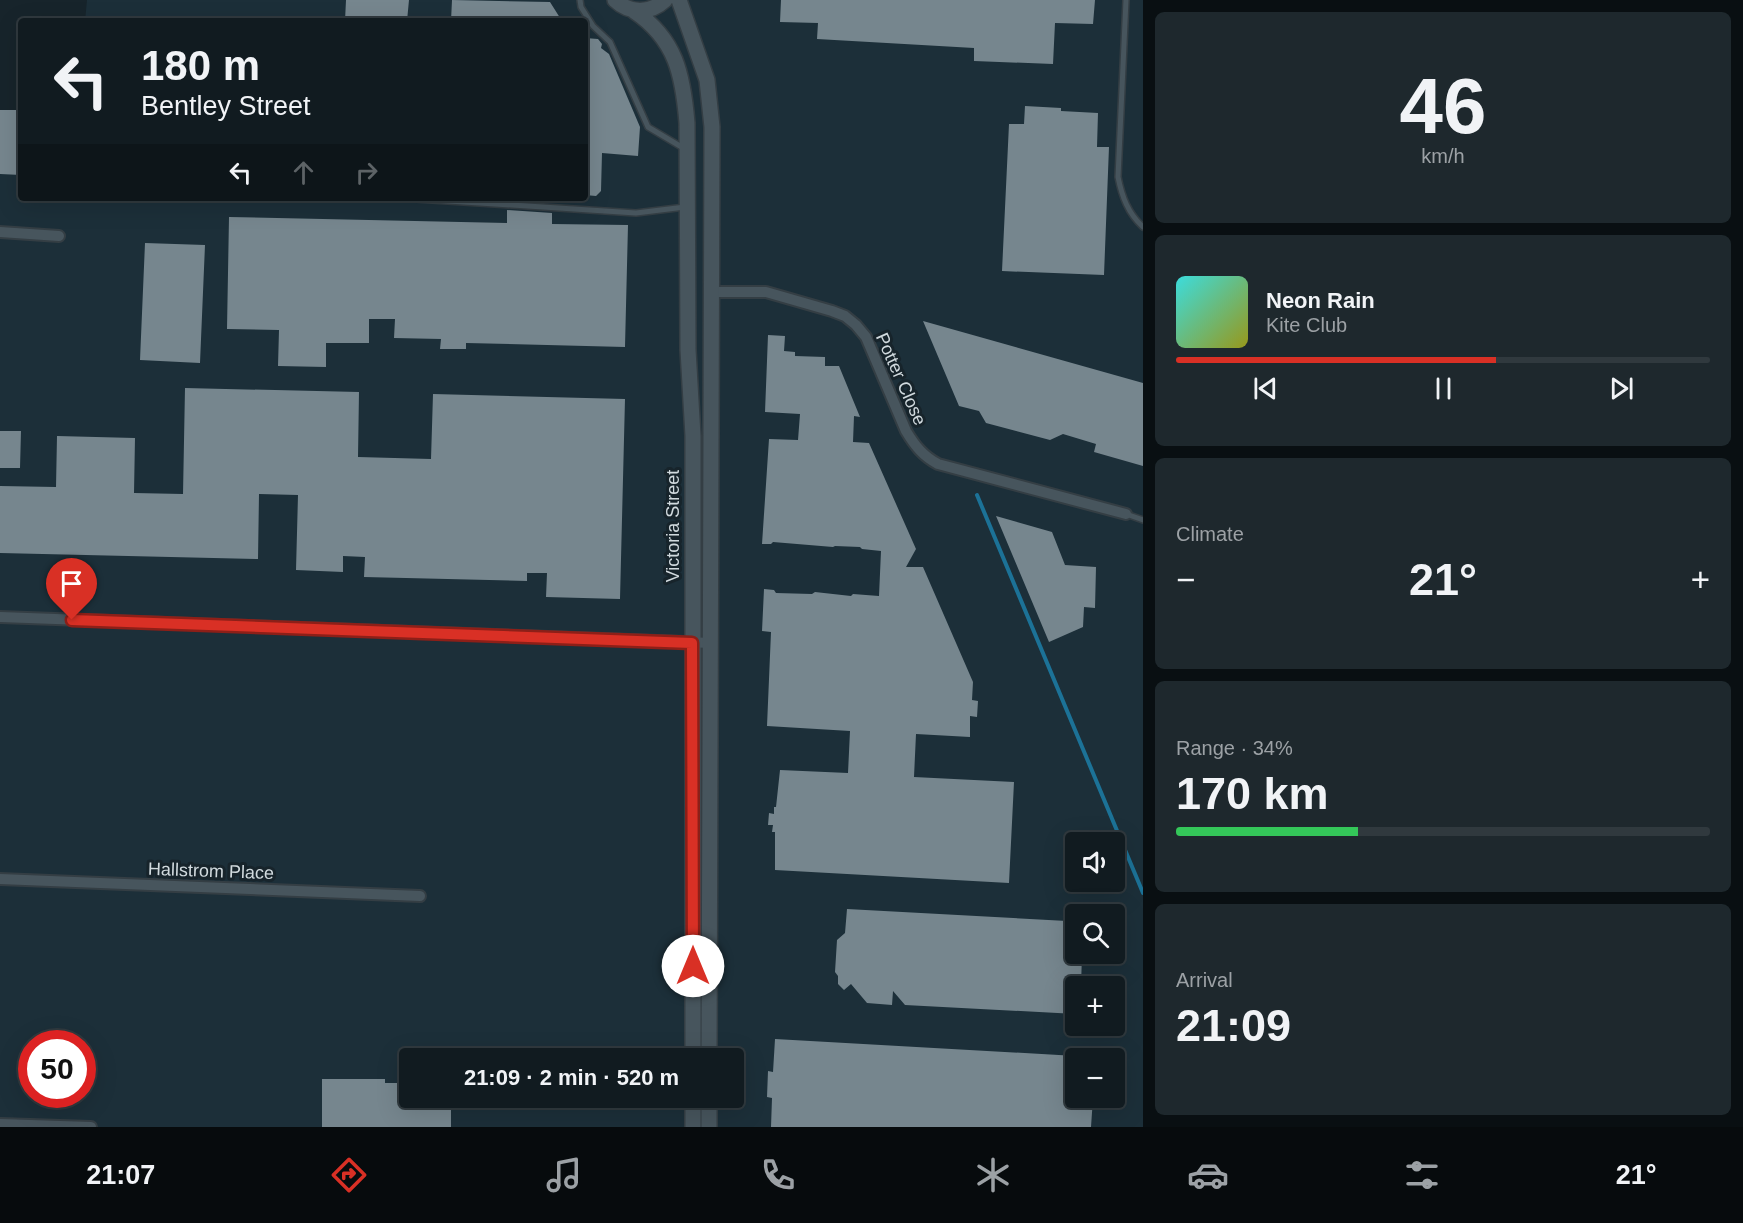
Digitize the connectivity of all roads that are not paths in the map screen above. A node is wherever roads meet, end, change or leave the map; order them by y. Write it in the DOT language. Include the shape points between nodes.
graph roads {
  1 [pos="580,0"];
  2 [pos="615,0"];
  3 [pos="665,0"];
  4 [pos="679,0"];
  5 [pos="1126,0"];
  6 [pos="634,11"];
  7 [pos="588,18"];
  8 [pos="588,18"];
  9 [pos="687,149"];
  10 [pos="448,201"];
  11 [pos="687,207"];
  12 [pos="1143,227"];
  13 [pos="0,232"];
  14 [pos="59,236"];
  15 [pos="713,292"];
  16 [pos="1126,514"];
  17 [pos="1143,520"];
  18 [pos="0,617"];
  19 [pos="692,643"];
  20 [pos="712,643"];
  21 [pos="0,879"];
  22 [pos="420,896"];
  23 [pos="693,1048"];
  24 [pos="710,1048"];
  25 [pos="693,1108"];
  26 [pos="709,1108"];
  27 [pos="0,1124"];
  28 [pos="91,1127"];
  29 [pos="693,1127"];
  30 [pos="709,1127"];
  1 -- 8 [label="lane"];
  2 -- 6 [label="main road, Victoria Street"];
  3 -- 6 [label="main road" via="654,8"];
  4 -- 15 [label="main road" via="701,59 710,102"];
  5 -- 12 [label="lane" via="1118,177 1129,211"];
  6 -- 9 [label="main road, Victoria Street" via="659,32 676,60 685,97"];
  7 -- 9 [label="lane" via="610,42 648,127"];
  9 -- 11 [label="main road, Victoria Street"];
  10 -- 11 [label="lane" via="636,213"];
  11 -- 19 [label="main road, Victoria Street" via="693,436"];
  13 -- 14 [label="street"];
  15 -- 16 [label="street, Potter Close" via="766,292 845,316 866,338 914,445 938,464"];
  15 -- 20 [label="main road"];
  16 -- 17 [label="lane"];
  18 -- 19 [label="street"];
  19 -- 20 [label="street"];
  19 -- 23 [label="main road, Victoria Street"];
  20 -- 24 [label="main road"];
  21 -- 22 [label="street, Hallstrom Place"];
  25 -- 29 [label="main road"];
  26 -- 30 [label="main road"];
  27 -- 28 [label="street"];
}
